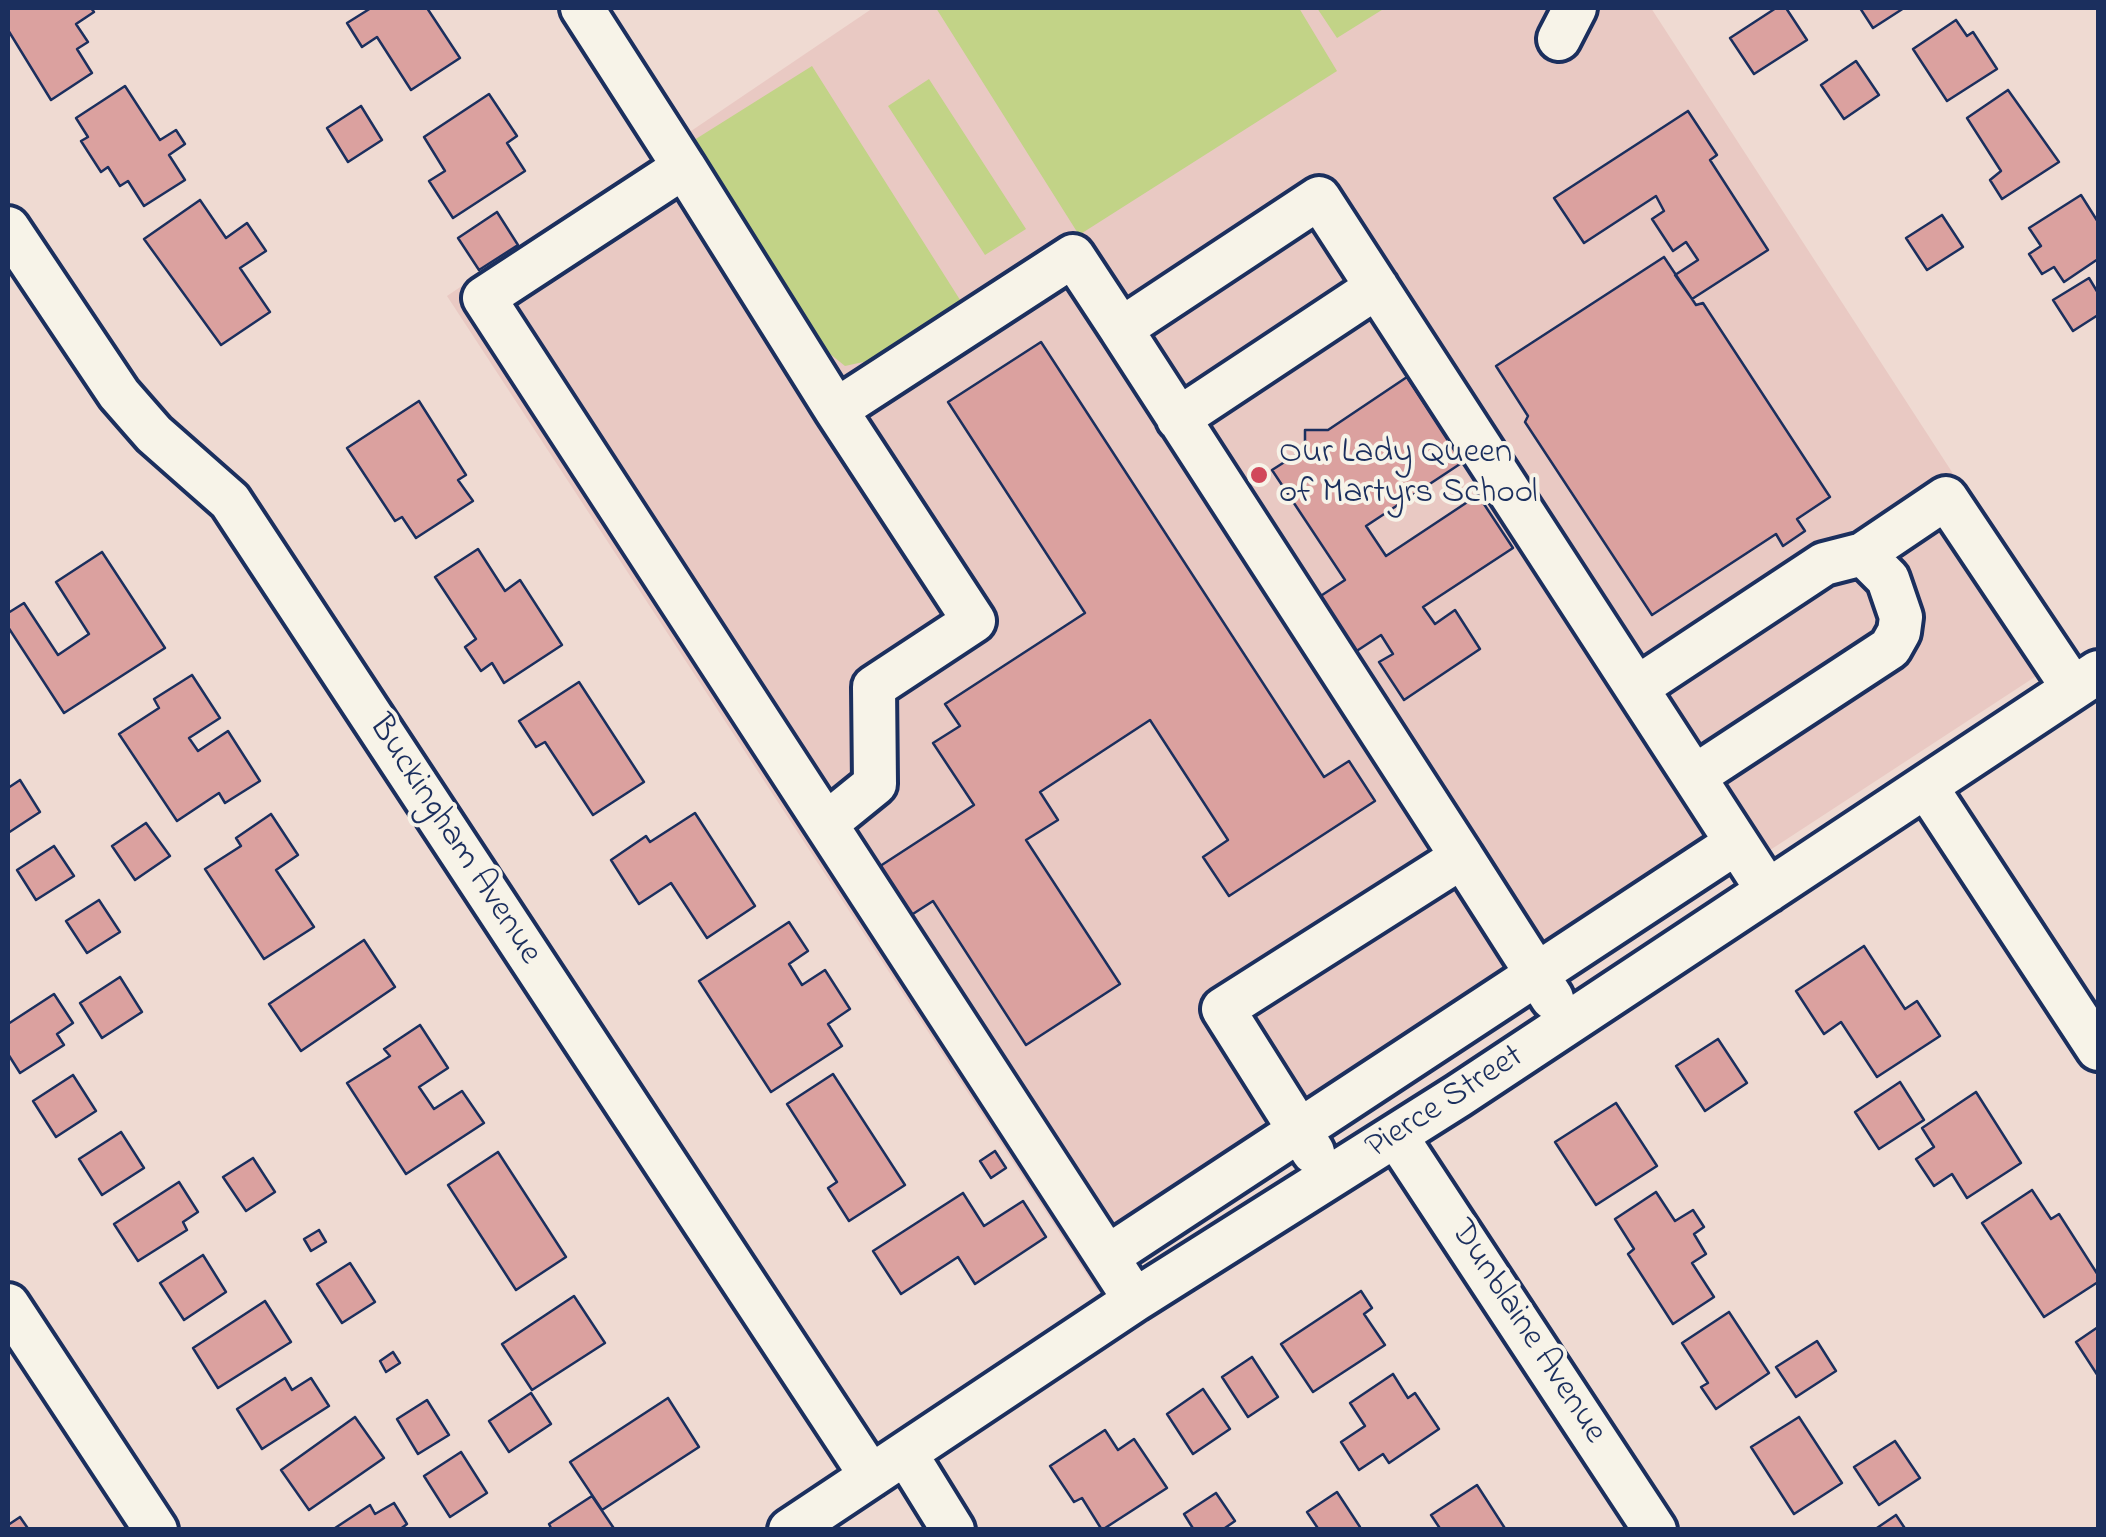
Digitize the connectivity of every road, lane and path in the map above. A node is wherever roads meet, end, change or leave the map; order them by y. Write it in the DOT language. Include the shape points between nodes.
graph roads {
  1 [pos="582,8"];
  2 [pos="684,167"];
  3 [pos="8,228"];
  4 [pos="1377,287"];
  5 [pos="1121,329"];
  6 [pos="836,410"];
  7 [pos="1178,419"];
  8 [pos="1864,554"];
  9 [pos="2086,680"];
  10 [pos="1638,686"];
  11 [pos="1695,776"];
  12 [pos="1927,788"];
  13 [pos="827,824"];
  14 [pos="1736,843"];
  15 [pos="1462,856"];
  16 [pos="1768,891"];
  17 [pos="1536,974"];
  18 [pos="1568,1024"];
  19 [pos="2098,1050"];
  20 [pos="1298,1130"];
  21 [pos="1396,1136"];
  22 [pos="1330,1178"];
  23 [pos="1107,1257"];
  24 [pos="1135,1300"];
  25 [pos="8,1305"];
  26 [pos="888,1465"];
  27 [pos="156,1530"];
  28 [pos="790,1530"];
  29 [pos="954,1530"];
  30 [pos="1655,1530"];
  1 -- 2 [label="street"];
  2 -- 6 [label="street"];
  2 -- 13 [label="street" via="484,298"];
  3 -- 26 [label="street, Buckingham Avenue" via="119,394 230,501"];
  4 -- 5 [label="street" via="1318,198"];
  4 -- 7 [label="street"];
  4 -- 10 [label="street"];
  5 -- 6 [label="street" via="1073,256"];
  5 -- 7 [label="street"];
  6 -- 13 [label="street" via="974,621 874,688 875,784"];
  7 -- 15 [label="street"];
  8 -- 9 [label="street" via="1946,498"];
  8 -- 10 [label="street" via="1824,564"];
  8 -- 11 [label="street" via="1888,579 1901,616 1890,648"];
  9 -- 12 [label="street, Pierce Street"];
  10 -- 11 [label="street"];
  11 -- 14 [label="street"];
  12 -- 16 [label="street, Pierce Street"];
  12 -- 19 [label="street"];
  13 -- 23 [label="street"];
  14 -- 16 [label="street"];
  14 -- 17 [label="street"];
  15 -- 17 [label="street"];
  15 -- 20 [label="street" via="1224,1009"];
  16 -- 18 [label="street, Pierce Street"];
  17 -- 18 [label="street"];
  17 -- 20 [label="street"];
  18 -- 21 [label="street, Pierce Street"];
  20 -- 22 [label="street"];
  20 -- 23 [label="street"];
  21 -- 22 [label="street, Pierce Street"];
  21 -- 30 [label="street, Dunblaine Avenue"];
  22 -- 24 [label="street, Pierce Street"];
  23 -- 24 [label="street"];
  24 -- 26 [label="street, Pierce Street"];
  25 -- 27 [label="street"];
  26 -- 28 [label="street, Pierce Street"];
  26 -- 29 [label="street, Buckingham Avenue"];
}
